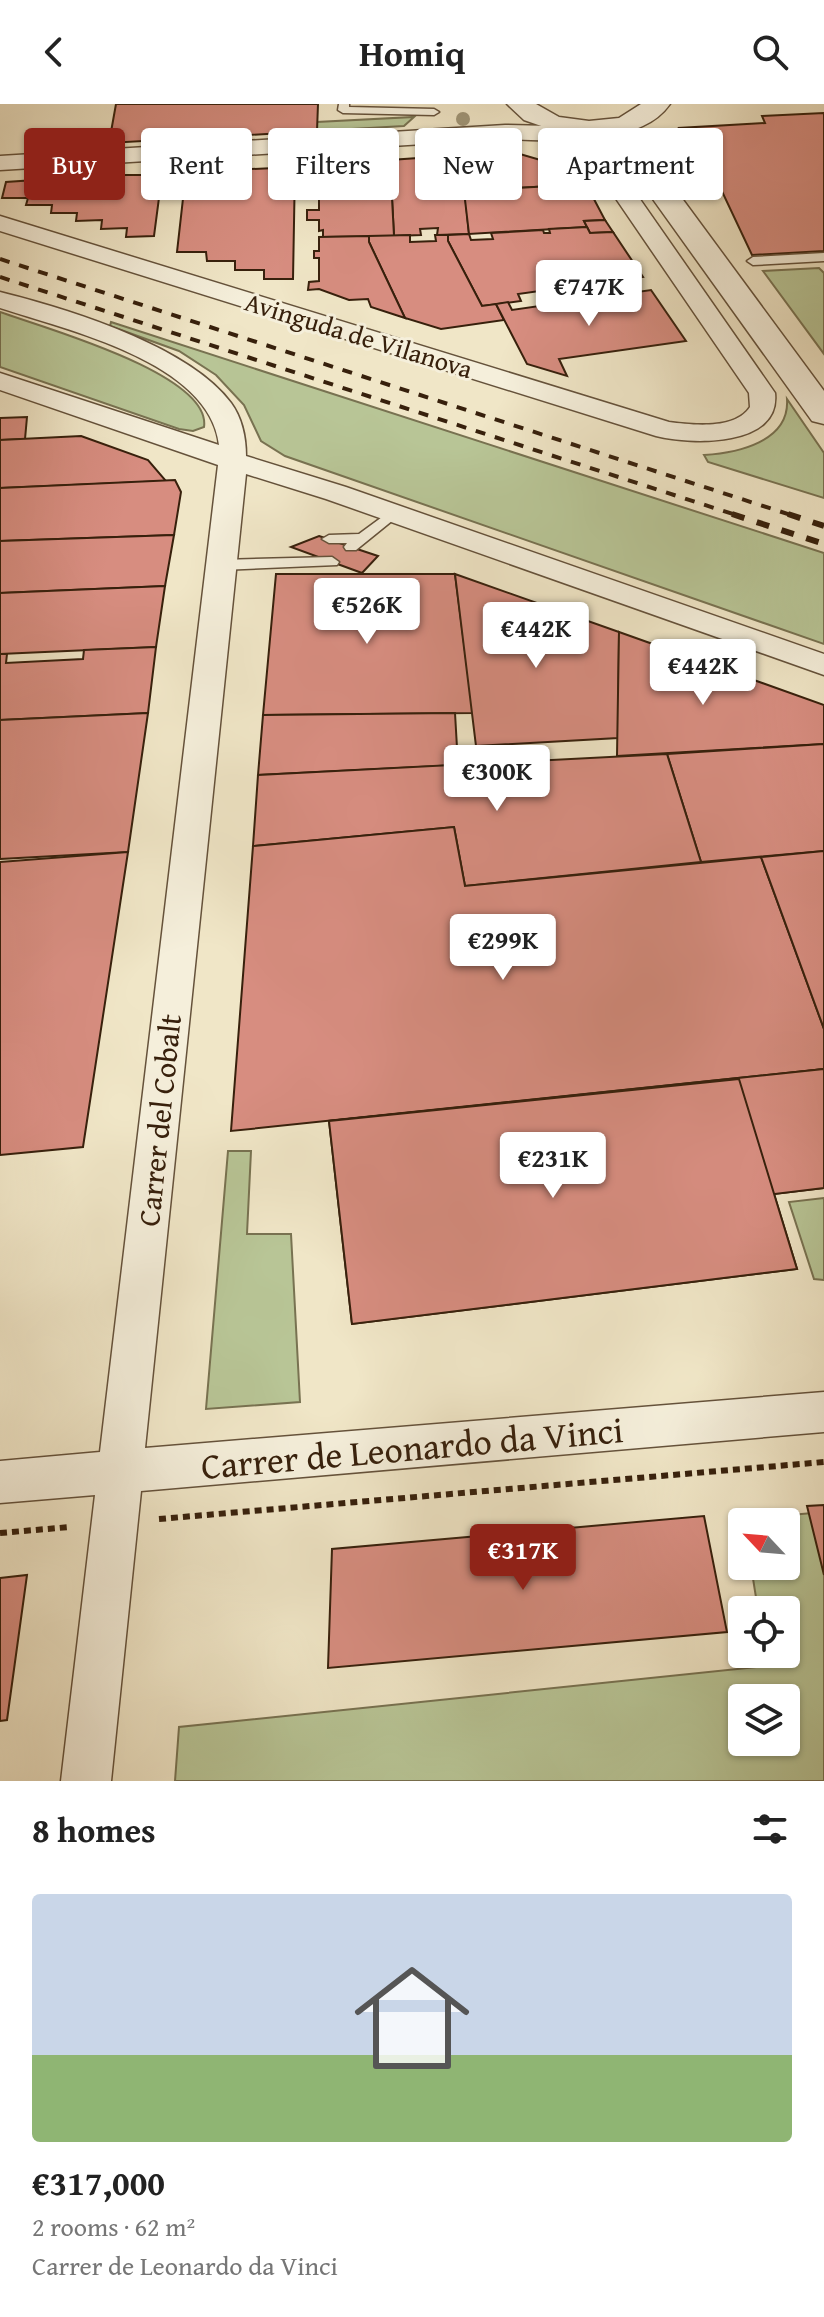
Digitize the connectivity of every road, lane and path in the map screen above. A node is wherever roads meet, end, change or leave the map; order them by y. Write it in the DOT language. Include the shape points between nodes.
graph roads {
  1 [pos="344,104"];
  2 [pos="434,108"];
  3 [pos="524,108"];
  4 [pos="653,108"];
  5 [pos="573,127"];
  6 [pos="435,128"];
  7 [pos="508,128"];
  8 [pos="646,128"];
  9 [pos="522,132"];
  10 [pos="415,138"];
  11 [pos="0,163"];
  12 [pos="629,200"];
  13 [pos="668,200"];
  14 [pos="0,223"];
  15 [pos="824,257"];
  16 [pos="753,261"];
  17 [pos="0,300"];
  18 [pos="0,381"];
  19 [pos="824,414"];
  20 [pos="232,460"];
  21 [pos="393,513"];
  22 [pos="349,544"];
  23 [pos="286,564"];
  24 [pos="221,565"];
  25 [pos="824,665"];
  26 [pos="824,1412"];
  27 [pos="824,1462"];
  28 [pos="120,1472"];
  29 [pos="0,1482"];
  30 [pos="115,1523"];
  31 [pos="0,1533"];
  32 [pos="86,1781"];
  1 -- 2 [label="lane" via="343,110"];
  2 -- 6 [label="lane"];
  3 -- 5 [label="street"];
  3 -- 7 [label="street"];
  4 -- 5 [label="street" via="614,127"];
  4 -- 8 [label="street"];
  5 -- 9 [label="street"];
  10 -- 11 [label="street"];
  12 -- 14 [label="street, Avinguda de Vilanova" via="762,393 760,414 743,426 687,433 644,423"];
  13 -- 19 [label="street"];
  15 -- 16 [label="lane"];
  17 -- 20 [label="street, Carrer del Cobalt" via="139,348 184,373 217,402 231,433"];
  18 -- 20 [label="street"];
  20 -- 21 [label="street"];
  20 -- 24 [label="street, Carrer del Cobalt"];
  21 -- 22 [label="lane"];
  21 -- 25 [label="street"];
  23 -- 23 [label="lane" via="326,560"];
  23 -- 24 [label="lane"];
  24 -- 28 [label="street, Carrer del Cobalt"];
  26 -- 28 [label="street, Carrer de Leonardo da Vinci"];
  27 -- 30 [label="path, Carrer de Leonardo da Vinci"];
  28 -- 29 [label="street, Carrer de Leonardo da Vinci"];
  28 -- 30 [label="street, Carrer del Cobalt"];
  30 -- 31 [label="path, Carrer de Leonardo da Vinci"];
  30 -- 32 [label="street, Carrer del Cobalt"];
}
